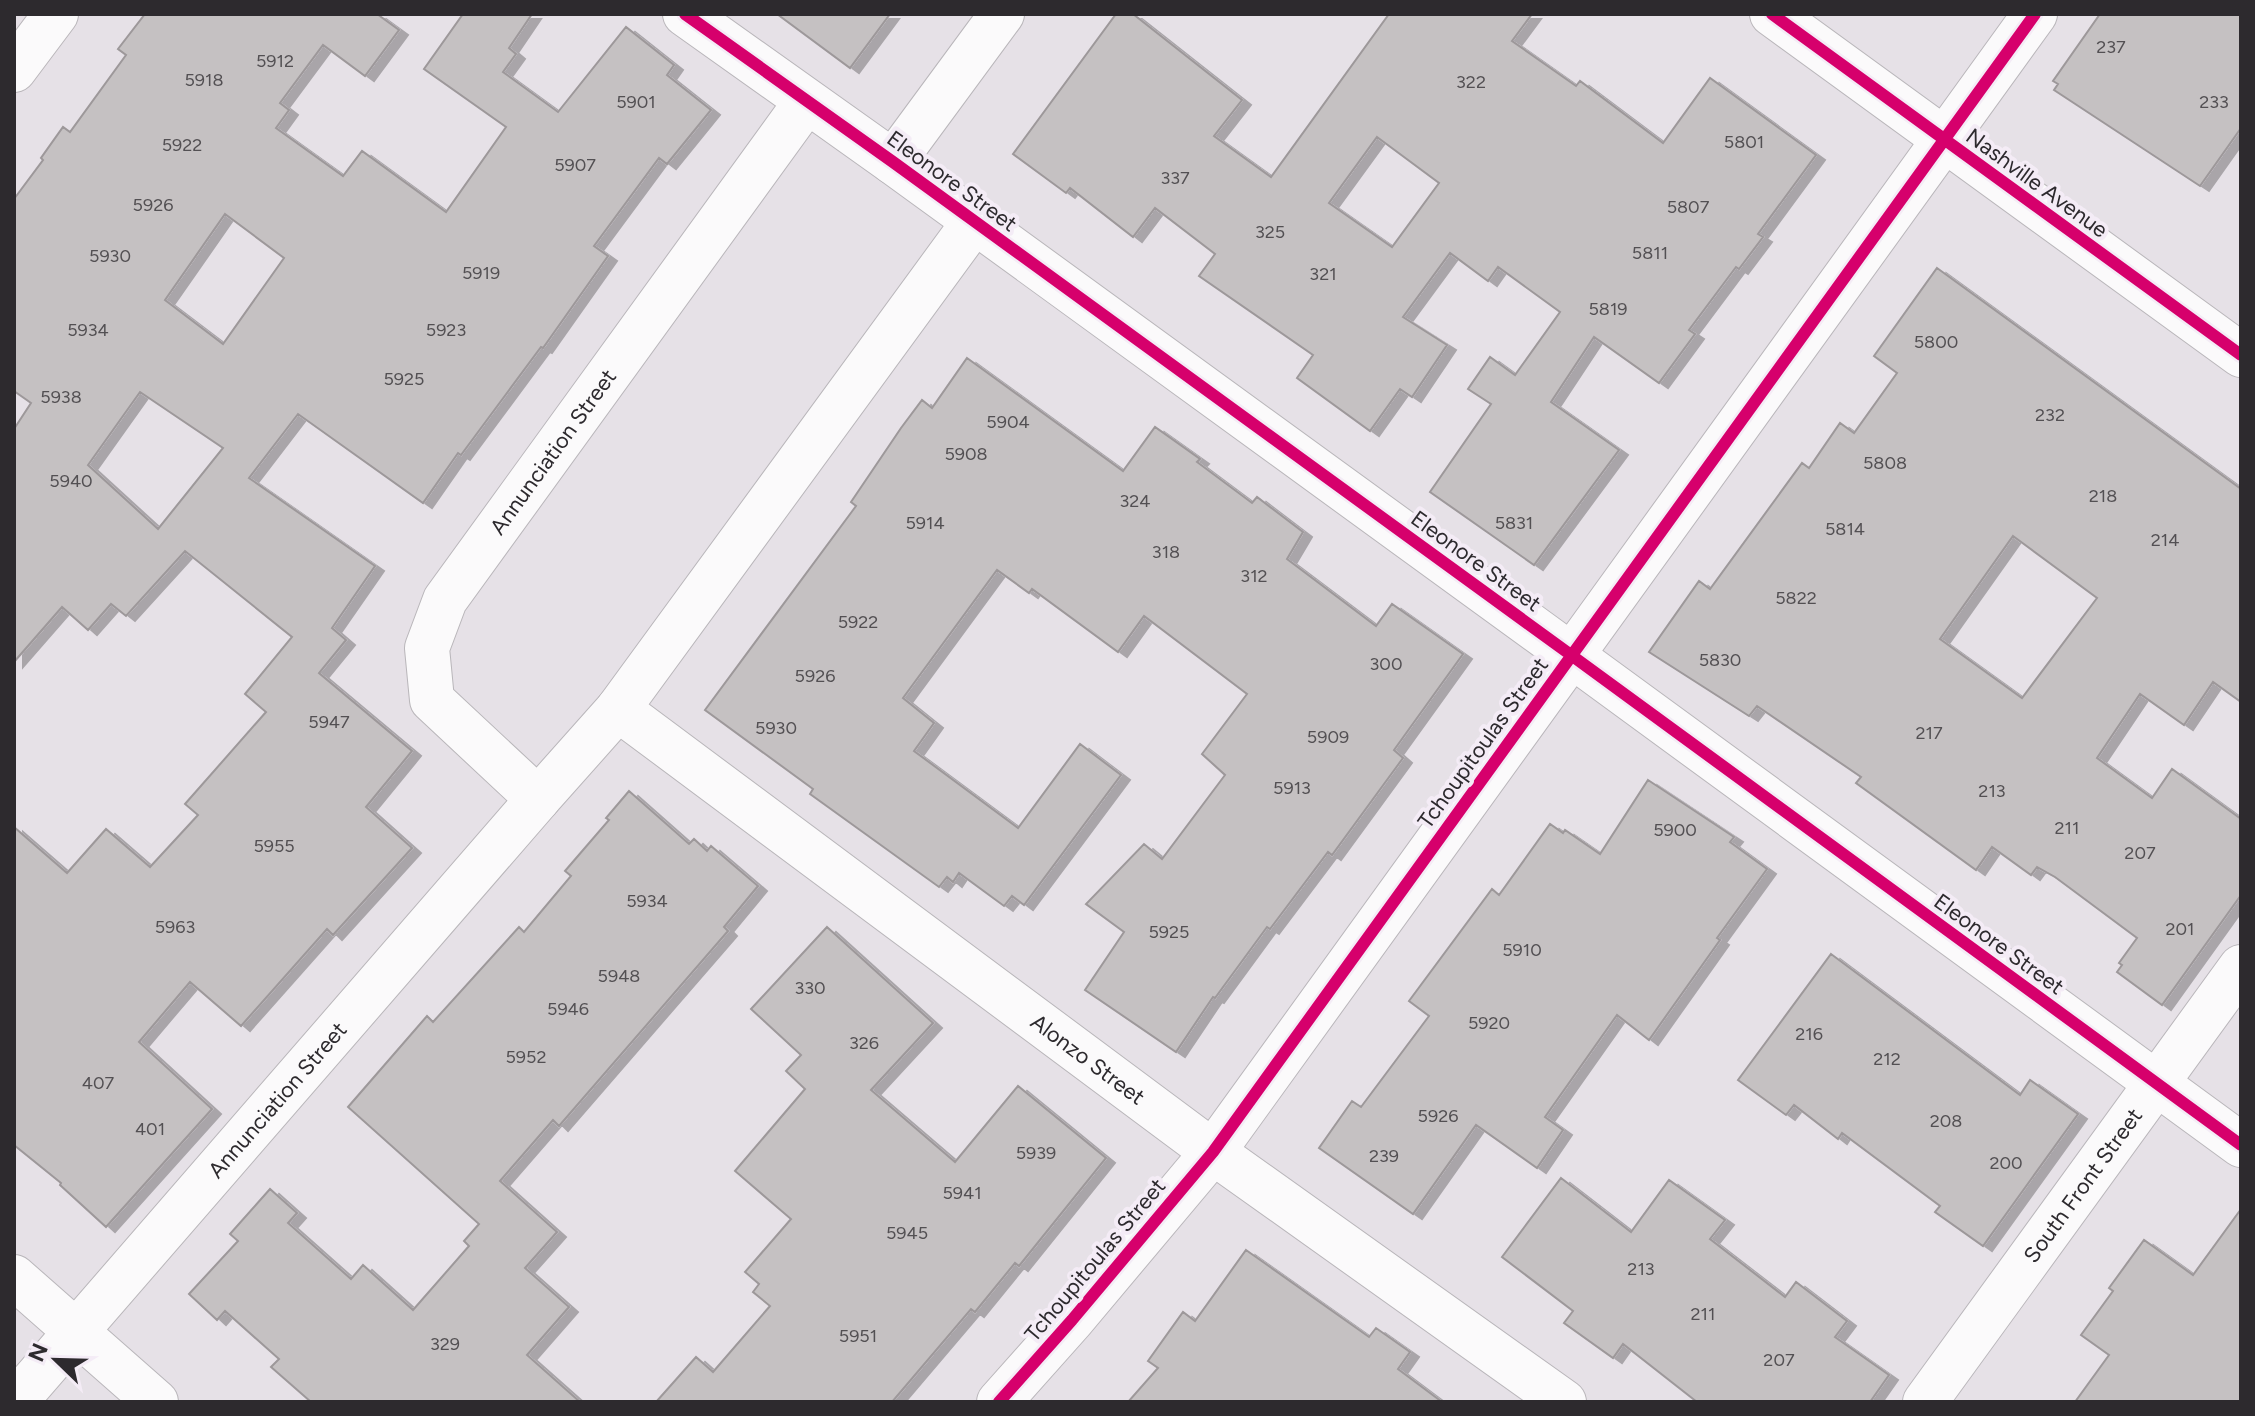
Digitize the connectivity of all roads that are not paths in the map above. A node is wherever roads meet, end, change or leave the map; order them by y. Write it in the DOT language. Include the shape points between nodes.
graph roads {
  1 [pos="56,14"];
  2 [pos="685,14"];
  3 [pos="1002,14"];
  4 [pos="1772,14"];
  5 [pos="2035,14"];
  6 [pos="14,70"];
  7 [pos="806,102"];
  8 [pos="1944,140"];
  9 [pos="893,162"];
  10 [pos="974,222"];
  11 [pos="2241,355"];
  12 [pos="1571,655"];
  13 [pos="618,709"];
  14 [pos="538,799"];
  15 [pos="2241,967"];
  16 [pos="2155,1083"];
  17 [pos="2241,1145"];
  18 [pos="1213,1152"];
  19 [pos="14,1277"];
  20 [pos="77,1332"];
  21 [pos="15,1402"];
  22 [pos="156,1402"];
  23 [pos="999,1402"];
  24 [pos="1564,1402"];
  25 [pos="1925,1402"];
  1 -- 6 [label="street"];
  2 -- 7 [label="street, Eleonore Street"];
  3 -- 9 [label="street"];
  4 -- 8 [label="street, Nashville Avenue"];
  5 -- 8 [label="street, Tchoupitoulas Street"];
  7 -- 9 [label="street, Eleonore Street"];
  7 -- 14 [label="street, Annunciation Street" via="445,600 427,648 432,700"];
  8 -- 11 [label="street, Nashville Avenue"];
  8 -- 12 [label="street, Tchoupitoulas Street"];
  9 -- 10 [label="street, Eleonore Street"];
  10 -- 12 [label="street, Eleonore Street"];
  10 -- 13 [label="street, Annunciation Street"];
  12 -- 16 [label="street, Eleonore Street"];
  12 -- 18 [label="street, Tchoupitoulas Street"];
  13 -- 14 [label="street, Annunciation Street"];
  13 -- 18 [label="street, Alonzo Street"];
  14 -- 20 [label="street, Annunciation Street"];
  15 -- 16 [label="street, South Front Street"];
  16 -- 17 [label="street, Eleonore Street"];
  16 -- 25 [label="street, South Front Street"];
  18 -- 23 [label="street, Tchoupitoulas Street"];
  18 -- 24 [label="street, Alonzo Street"];
  19 -- 20 [label="street"];
  20 -- 21 [label="street, Annunciation Street"];
  20 -- 22 [label="street"];
}
